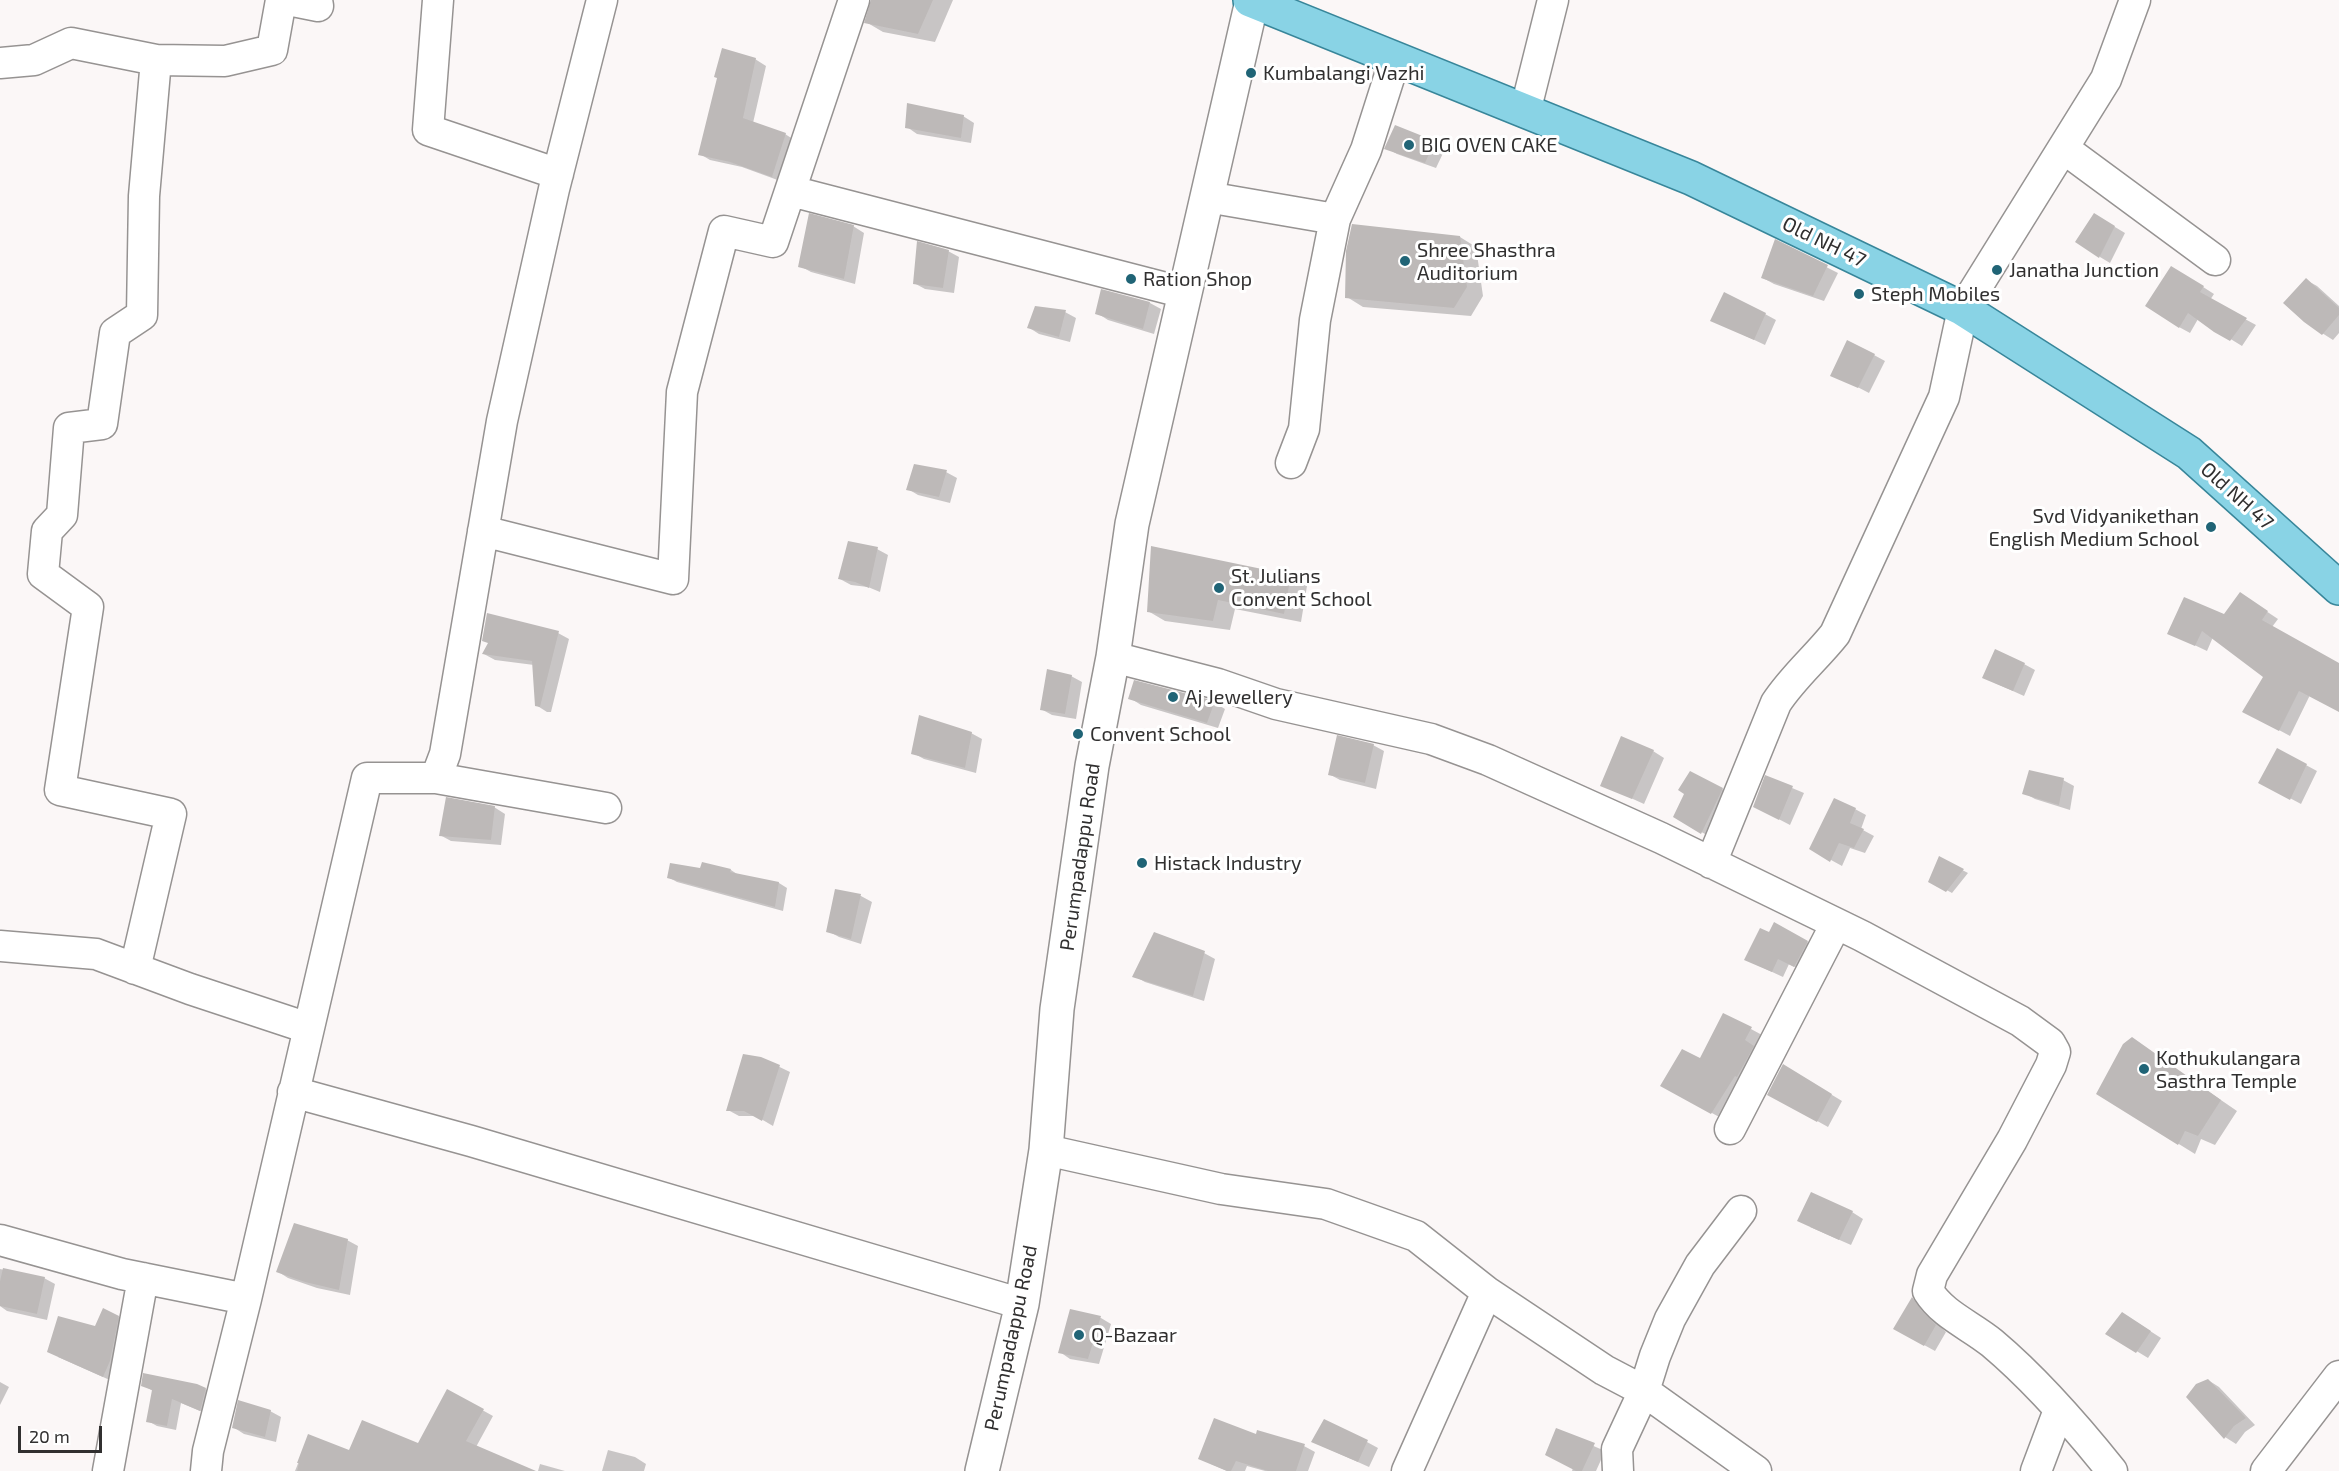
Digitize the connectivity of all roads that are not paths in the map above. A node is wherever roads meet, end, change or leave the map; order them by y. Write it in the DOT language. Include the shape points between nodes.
graph roads {
  1 [pos="281,0"];
  2 [pos="288,0"];
  3 [pos="317,0"];
  4 [pos="438,0"];
  5 [pos="602,0"];
  6 [pos="854,0"];
  7 [pos="1553,0"];
  8 [pos="2135,0"];
  9 [pos="1251,1"];
  10 [pos="1395,59"];
  11 [pos="156,60"];
  12 [pos="0,63"];
  13 [pos="1525,112"];
  14 [pos="2063,148"];
  15 [pos="558,174"];
  16 [pos="791,191"];
  17 [pos="1207,197"];
  18 [pos="1335,219"];
  19 [pos="2215,260"];
  20 [pos="1185,292"];
  21 [pos="1964,309"];
  22 [pos="1291,463"];
  23 [pos="483,531"];
  24 [pos="2339,588"];
  25 [pos="1113,657"];
  26 [pos="436,778"];
  27 [pos="606,808"];
  28 [pos="1711,863"];
  29 [pos="1836,924"];
  30 [pos="0,946"];
  31 [pos="135,969"];
  32 [pos="308,1028"];
  33 [pos="294,1092"];
  34 [pos="1730,1129"];
  35 [pos="1046,1150"];
  36 [pos="1741,1211"];
  37 [pos="0,1240"];
  38 [pos="143,1278"];
  39 [pos="1487,1292"];
  40 [pos="246,1299"];
  41 [pos="1022,1304"];
  42 [pos="2339,1376"];
  43 [pos="1644,1391"];
  44 [pos="2060,1410"];
  45 [pos="108,1471"];
  46 [pos="206,1471"];
  47 [pos="982,1471"];
  48 [pos="1407,1471"];
  49 [pos="1618,1471"];
  50 [pos="1756,1471"];
  51 [pos="2036,1471"];
  52 [pos="2112,1471"];
  53 [pos="2266,1471"];
  1 -- 11 [label="street" via="272,50 225,61"];
  2 -- 3 [label="street" via="318,6"];
  4 -- 15 [label="street" via="429,130"];
  5 -- 15 [label="street"];
  6 -- 16 [label="street"];
  7 -- 13 [label="street"];
  8 -- 14 [label="street" via="2106,79"];
  9 -- 10 [label="main road, Old NH 47"];
  9 -- 17 [label="main road, Perumpadappu Road"];
  10 -- 13 [label="main road, Old NH 47"];
  10 -- 18 [label="street" via="1366,150"];
  11 -- 12 [label="street" via="71,43 34,60"];
  11 -- 31 [label="street" via="144,196 142,315 115,333 102,424 69,428 62,515 47,531 43,574 88,607 60,790 171,814"];
  13 -- 21 [label="main road, Old NH 47" via="1691,178"];
  14 -- 19 [label="street"];
  14 -- 21 [label="street"];
  15 -- 23 [label="street" via="502,421"];
  16 -- 20 [label="street"];
  16 -- 23 [label="street" via="773,242 724,231 682,392 672,579"];
  17 -- 18 [label="street"];
  17 -- 20 [label="main road, Perumpadappu Road"];
  18 -- 22 [label="street" via="1315,320 1304,429"];
  20 -- 25 [label="main road, Perumpadappu Road" via="1132,524"];
  21 -- 24 [label="main road, Old NH 47" via="2189,453"];
  21 -- 28 [label="street" via="1944,397 1835,634 1790,682 1776,704"];
  23 -- 26 [label="street" via="445,754"];
  25 -- 28 [label="street" via="1218,684 1276,704 1431,739 1488,760"];
  25 -- 35 [label="main road, Perumpadappu Road" via="1092,766 1057,1009"];
  26 -- 27 [label="street"];
  26 -- 32 [label="street" via="367,778"];
  28 -- 29 [label="street"];
  29 -- 34 [label="street"];
  29 -- 44 [label="street" via="2020,1021 2050,1043 2055,1052 2012,1140 1932,1275 1928,1291 1936,1304 1991,1342"];
  30 -- 31 [label="street" via="96,954"];
  31 -- 32 [label="street"];
  32 -- 33 [label="street"];
  33 -- 40 [label="street"];
  33 -- 41 [label="street"];
  35 -- 39 [label="street" via="1221,1189 1326,1204 1416,1236"];
  35 -- 41 [label="main road, Perumpadappu Road"];
  36 -- 43 [label="street" via="1700,1264 1670,1319"];
  37 -- 38 [label="street"];
  38 -- 40 [label="street"];
  38 -- 45 [label="street"];
  39 -- 43 [label="street" via="1604,1370"];
  39 -- 48 [label="street"];
  40 -- 46 [label="street"];
  41 -- 47 [label="main road, Perumpadappu Road"];
  42 -- 53 [label="street"];
  43 -- 49 [label="street" via="1617,1449"];
  43 -- 50 [label="street"];
  44 -- 51 [label="street"];
  44 -- 52 [label="street"];
}
